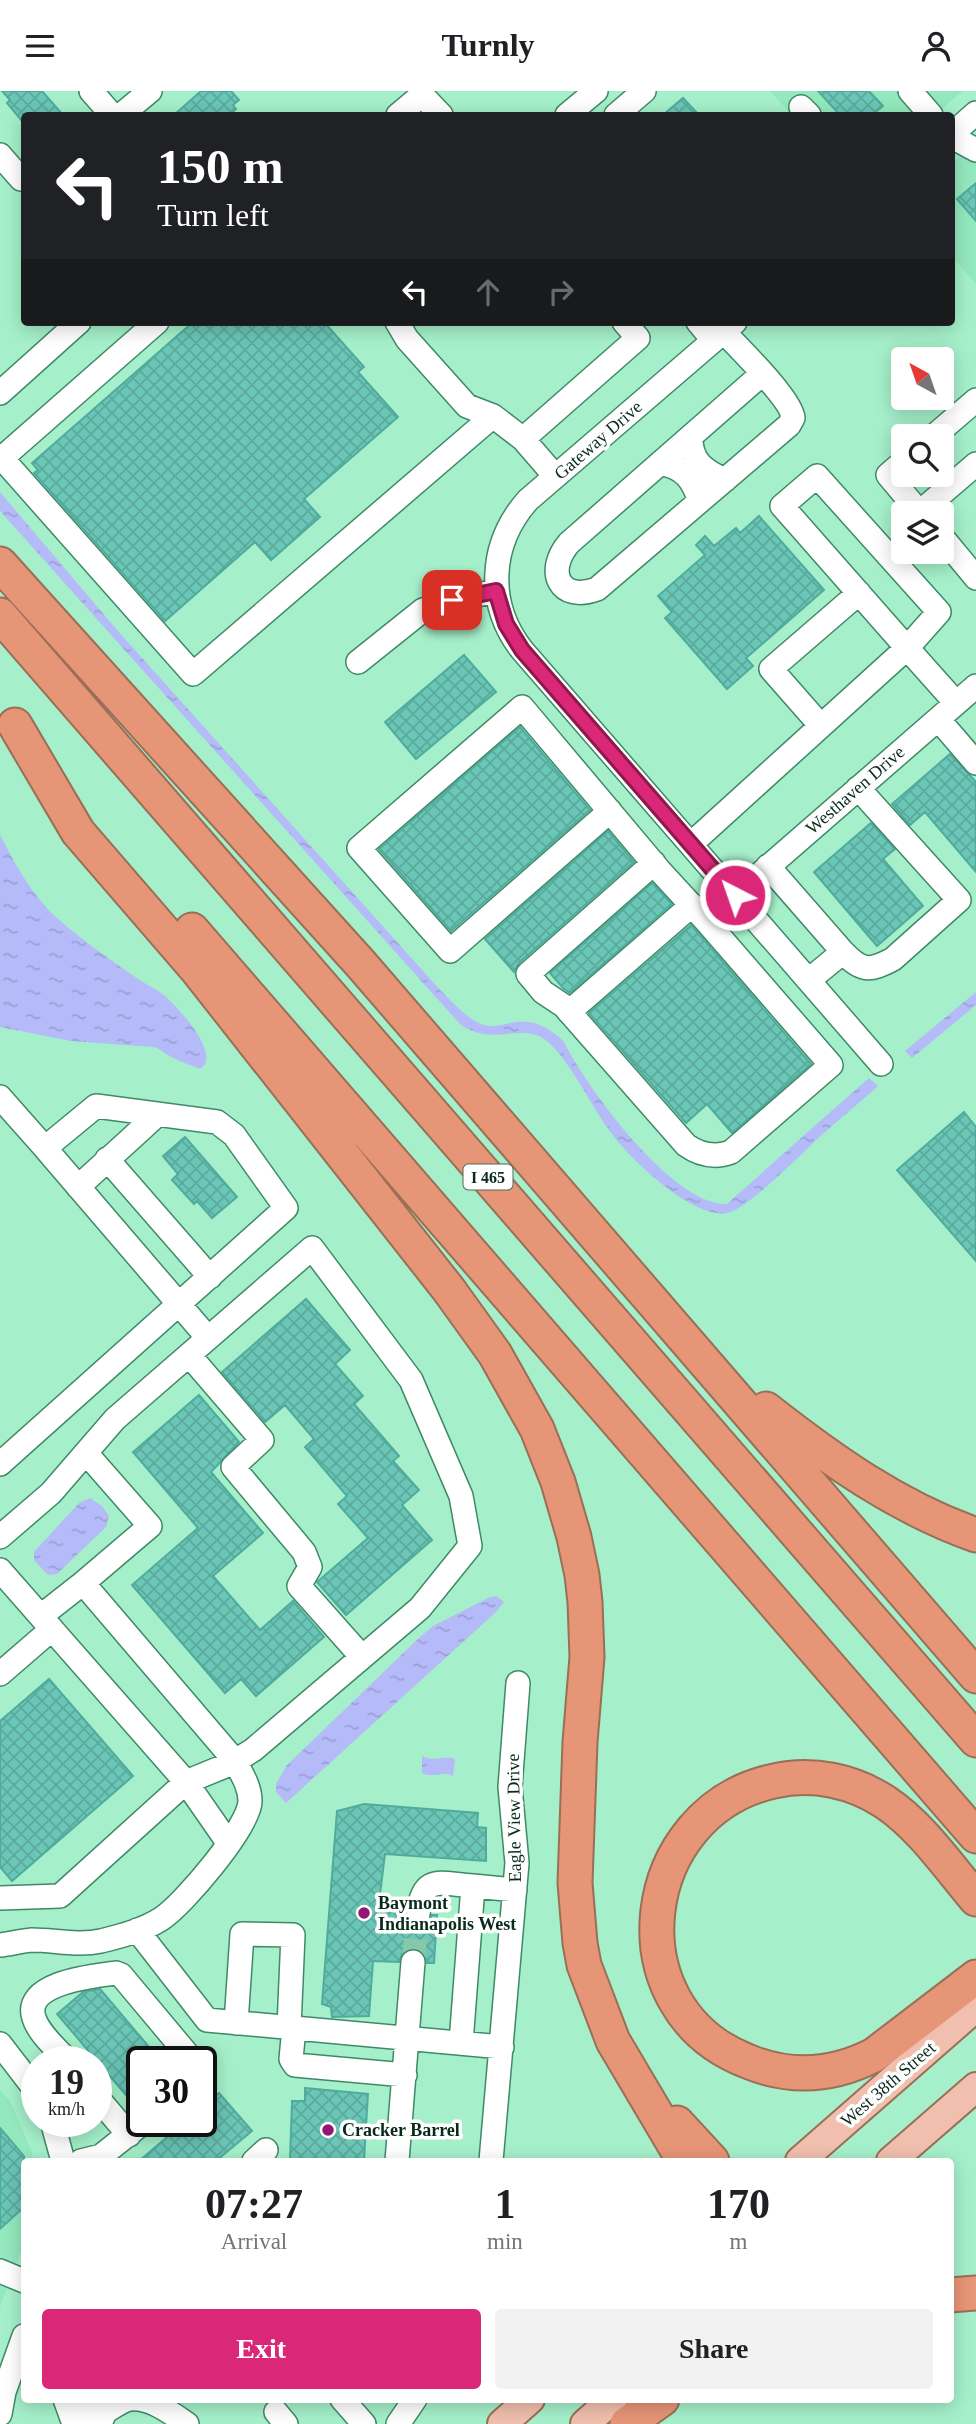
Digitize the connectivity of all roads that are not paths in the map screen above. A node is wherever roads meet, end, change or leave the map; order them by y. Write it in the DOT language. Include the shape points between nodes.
graph roads {
  1 [pos="91,91"];
  2 [pos="150,91"];
  3 [pos="596,91"];
  4 [pos="644,91"];
  5 [pos="910,91"];
  6 [pos="109,112"];
  7 [pos="125,112"];
  8 [pos="402,112"];
  9 [pos="437,112"];
  10 [pos="571,112"];
  11 [pos="620,112"];
  12 [pos="924,112"];
  13 [pos="976,113"];
  14 [pos="955,133"];
  15 [pos="955,138"];
  16 [pos="976,150"];
  17 [pos="0,155"];
  18 [pos="21,178"];
  19 [pos="75,326"];
  20 [pos="152,326"];
  21 [pos="399,326"];
  22 [pos="628,326"];
  23 [pos="724,331"];
  24 [pos="762,374"];
  25 [pos="0,393"];
  26 [pos="976,400"];
  27 [pos="494,416"];
  28 [pos="948,424"];
  29 [pos="691,436"];
  30 [pos="523,439"];
  31 [pos="1,457"];
  32 [pos="660,463"];
  33 [pos="976,464"];
  34 [pos="555,477"];
  35 [pos="725,479"];
  36 [pos="898,487"];
  37 [pos="700,501"];
  38 [pos="910,501"];
  39 [pos="933,501"];
  40 [pos="954,551"];
  41 [pos="0,564"];
  42 [pos="976,578"];
  43 [pos="496,585"];
  44 [pos="859,593"];
  45 [pos="0,615"];
  46 [pos="907,648"];
  47 [pos="358,662"];
  48 [pos="976,686"];
  49 [pos="956,703"];
  50 [pos="7,717"];
  51 [pos="938,719"];
  52 [pos="821,726"];
  53 [pos="976,763"];
  54 [pos="858,788"];
  55 [pos="610,811"];
  56 [pos="691,844"];
  57 [pos="654,863"];
  58 [pos="768,866"];
  59 [pos="735,895"];
  60 [pos="699,913"];
  61 [pos="843,952"];
  62 [pos="809,981"];
  63 [pos="569,1011"];
  64 [pos="881,1064"];
  65 [pos="0,1097"];
  66 [pos="158,1114"];
  67 [pos="45,1148"];
  68 [pos="107,1159"];
  69 [pos="78,1187"];
  70 [pos="210,1277"];
  71 [pos="180,1304"];
  72 [pos="663,1311"];
  73 [pos="208,1338"];
  74 [pos="189,1355"];
  75 [pos="86,1453"];
  76 [pos="0,1464"];
  77 [pos="6,1523"];
  78 [pos="976,1535"];
  79 [pos="0,1570"];
  80 [pos="83,1583"];
  81 [pos="8,1597"];
  82 [pos="46,1622"];
  83 [pos="362,1657"];
  84 [pos="0,1674"];
  85 [pos="976,1676"];
  86 [pos="518,1683"];
  87 [pos="976,1740"];
  88 [pos="235,1761"];
  89 [pos="186,1782"];
  90 [pos="976,1836"];
  91 [pos="229,1844"];
  92 [pos="473,1886"];
  93 [pos="515,1889"];
  94 [pos="0,1898"];
  95 [pos="976,1899"];
  96 [pos="418,1914"];
  97 [pos="137,1930"];
  98 [pos="0,1945"];
  99 [pos="414,1962"];
  100 [pos="976,1977"];
  101 [pos="976,2007"];
  102 [pos="236,2022"];
  103 [pos="291,2028"];
  104 [pos="409,2039"];
  105 [pos="461,2043"];
  106 [pos="55,2046"];
  107 [pos="180,2046"];
  108 [pos="502,2047"];
  109 [pos="4,2057"];
  110 [pos="21,2075"];
  111 [pos="405,2075"];
  112 [pos="976,2087"];
  113 [pos="641,2090"];
  114 [pos="112,2108"];
  115 [pos="126,2119"];
  116 [pos="126,2136"];
  117 [pos="56,2137"];
  118 [pos="62,2158"];
  119 [pos="96,2158"];
  120 [pos="397,2158"];
  121 [pos="491,2158"];
  122 [pos="682,2158"];
  123 [pos="709,2158"];
  124 [pos="803,2158"];
  125 [pos="894,2158"];
  126 [pos="0,2271"];
  127 [pos="21,2280"];
  128 [pos="976,2293"];
  129 [pos="954,2295"];
  130 [pos="21,2344"];
  131 [pos="66,2403"];
  132 [pos="90,2403"];
  133 [pos="122,2403"];
  134 [pos="152,2403"];
  135 [pos="169,2403"];
  136 [pos="348,2403"];
  137 [pos="412,2403"];
  138 [pos="526,2403"];
  139 [pos="609,2403"];
  140 [pos="656,2403"];
  141 [pos="0,2414"];
  142 [pos="74,2424"];
  143 [pos="80,2424"];
  144 [pos="100,2424"];
  145 [pos="187,2424"];
  146 [pos="364,2424"];
  147 [pos="398,2424"];
  148 [pos="502,2424"];
  149 [pos="585,2424"];
  150 [pos="627,2424"];
  1 -- 6 [label="street"];
  2 -- 7 [label="street"];
  3 -- 10 [label="street"];
  4 -- 11 [label="street"];
  5 -- 12 [label="street"];
  8 -- 9 [label="street" via="422,95"];
  13 -- 14 [label="street"];
  15 -- 16 [label="street"];
  17 -- 18 [label="street"];
  19 -- 25 [label="street"];
  20 -- 31 [label="street"];
  21 -- 27 [label="street" via="467,406"];
  22 -- 30 [label="street" via="638,338"];
  23 -- 24 [label="street"];
  23 -- 34 [label="street, Gateway Drive"];
  24 -- 29 [label="street"];
  24 -- 35 [label="street" via="789,404 793,418"];
  26 -- 28 [label="street"];
  27 -- 30 [label="street"];
  27 -- 31 [label="street" via="193,674"];
  29 -- 32 [label="street"];
  29 -- 35 [label="street" via="698,463"];
  30 -- 34 [label="street"];
  32 -- 37 [label="street" via="682,470"];
  32 -- 37 [label="street" via="559,555 557,578 564,587 585,594 597,589"];
  33 -- 39 [label="street"];
  34 -- 43 [label="street, Gateway Drive" via="528,500 509,526 498,555"];
  35 -- 37 [label="street"];
  36 -- 38 [label="street"];
  40 -- 42 [label="street"];
  41 -- 72 [label="highway" via="360,963"];
  43 -- 47 [label="street" via="423,610"];
  43 -- 56 [label="street" via="506,624 517,644"];
  44 -- 46 [label="street"];
  44 -- 46 [label="street" via="782,506 817,476 939,612"];
  44 -- 52 [label="street" via="771,669"];
  45 -- 87 [label="highway, I 465"];
  46 -- 49 [label="street"];
  46 -- 52 [label="street"];
  48 -- 49 [label="street, Westhaven Drive"];
  49 -- 51 [label="street, Westhaven Drive"];
  50 -- 90 [label="highway"];
  50 -- 113 [label="highway" via="78,832 198,971 449,1290 495,1354 537,1429 575,1537 585,1602 587,1657 575,1883 580,1943 613,2041"];
  51 -- 53 [label="street"];
  51 -- 54 [label="street, Westhaven Drive"];
  52 -- 56 [label="street"];
  54 -- 58 [label="street, Westhaven Drive"];
  54 -- 61 [label="street" via="959,900 885,963 864,969"];
  55 -- 55 [label="street" via="522,707 359,848 450,951"];
  55 -- 57 [label="street"];
  56 -- 59 [label="street"];
  57 -- 60 [label="street"];
  57 -- 63 [label="street" via="528,974"];
  58 -- 59 [label="street, Westhaven Drive"];
  58 -- 61 [label="street"];
  59 -- 60 [label="street, Westhaven Drive"];
  59 -- 62 [label="street"];
  60 -- 63 [label="street, Westhaven Drive"];
  60 -- 63 [label="street" via="831,1065 731,1151 701,1153 686,1145"];
  61 -- 62 [label="street"];
  62 -- 64 [label="street"];
  65 -- 67 [label="street"];
  66 -- 67 [label="street" via="96,1106"];
  66 -- 68 [label="street"];
  66 -- 70 [label="street" via="217,1122 234,1135 286,1208"];
  67 -- 69 [label="street"];
  68 -- 69 [label="street"];
  68 -- 70 [label="street"];
  69 -- 71 [label="street"];
  70 -- 71 [label="street"];
  71 -- 73 [label="street"];
  71 -- 76 [label="street"];
  72 -- 78 [label="highway" via="811,1445 864,1482"];
  72 -- 85 [label="highway"];
  73 -- 74 [label="street"];
  73 -- 83 [label="street" via="312,1248 411,1380 461,1496 470,1546 420,1608"];
  74 -- 75 [label="street" via="115,1419"];
  74 -- 83 [label="street" via="262,1440 233,1467 304,1552 310,1567 299,1586"];
  75 -- 77 [label="street" via="51,1493"];
  75 -- 80 [label="street" via="150,1526"];
  79 -- 81 [label="street"];
  80 -- 82 [label="street"];
  80 -- 88 [label="street"];
  81 -- 82 [label="street"];
  82 -- 84 [label="street"];
  82 -- 89 [label="street"];
  83 -- 88 [label="street"];
  86 -- 93 [label="street, Eagle View Drive" via="510,1787 517,1858"];
  88 -- 89 [label="street"];
  88 -- 91 [label="street" via="250,1801 246,1818"];
  89 -- 91 [label="street"];
  89 -- 94 [label="street" via="60,1896"];
  91 -- 97 [label="street" via="177,1906"];
  92 -- 93 [label="street"];
  92 -- 96 [label="street" via="433,1884 421,1895"];
  92 -- 105 [label="street"];
  93 -- 108 [label="street, Eagle View Drive"];
  95 -- 100 [label="highway" via="908,1821 885,1802 846,1783 787,1778 731,1796 696,1823 666,1873 656,1931 663,1973 693,2024 727,2052 782,2072 827,2072 874,2055"];
  97 -- 98 [label="street" via="74,1944 32,1940"];
  97 -- 102 [label="street" via="207,2020"];
  99 -- 104 [label="street"];
  101 -- 124 [label="main road, West 38th Street"];
  102 -- 103 [label="street"];
  102 -- 103 [label="street" via="242,1934 293,1935"];
  103 -- 104 [label="street"];
  103 -- 111 [label="street" via="290,2059 295,2065"];
  104 -- 105 [label="street"];
  104 -- 111 [label="street"];
  105 -- 108 [label="street"];
  106 -- 107 [label="street" via="33,2016 40,1997 62,1982 116,1973"];
  108 -- 121 [label="street, Eagle View Drive"];
  109 -- 110 [label="street"];
  111 -- 120 [label="street"];
  112 -- 125 [label="main road"];
  113 -- 122 [label="highway"];
  113 -- 123 [label="highway"];
  114 -- 115 [label="street"];
  116 -- 119 [label="street"];
  117 -- 118 [label="street"];
  126 -- 127 [label="street"];
  128 -- 129 [label="highway"];
  130 -- 141 [label="street"];
  131 -- 142 [label="street"];
  132 -- 143 [label="street"];
  133 -- 144 [label="street" via="105,2412"];
  134 -- 145 [label="street"];
  135 -- 145 [label="street"];
  136 -- 146 [label="street"];
  137 -- 147 [label="street"];
  138 -- 148 [label="main road"];
  139 -- 149 [label="main road"];
  140 -- 150 [label="highway"];
}
